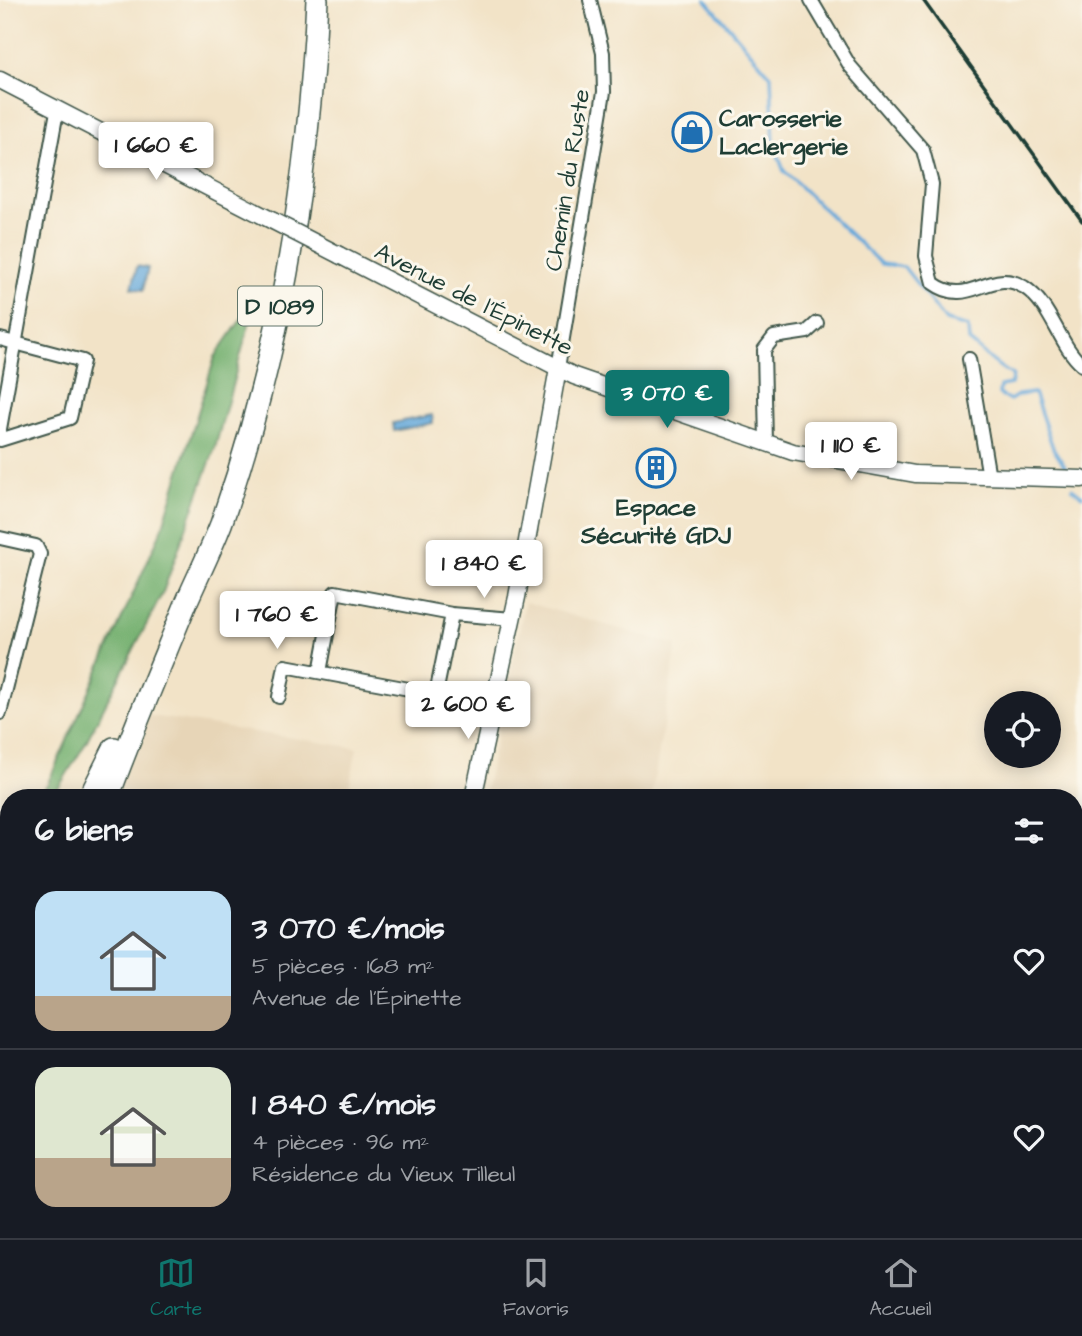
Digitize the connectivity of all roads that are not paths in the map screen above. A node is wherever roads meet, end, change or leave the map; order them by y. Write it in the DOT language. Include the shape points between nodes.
graph roads {
  1 [pos="317,0"];
  2 [pos="590,0"];
  3 [pos="811,0"];
  4 [pos="0,80"];
  5 [pos="57,111"];
  6 [pos="817,323"];
  7 [pos="7,340"];
  8 [pos="969,359"];
  9 [pos="1082,365"];
  10 [pos="558,368"];
  11 [pos="0,429"];
  12 [pos="0,440"];
  13 [pos="766,443"];
  14 [pos="989,477"];
  15 [pos="1082,479"];
  16 [pos="0,538"];
  17 [pos="188,599"];
  18 [pos="452,614"];
  19 [pos="513,619"];
  20 [pos="320,672"];
  21 [pos="279,696"];
  22 [pos="0,713"];
  23 [pos="123,730"];
  24 [pos="80,789"];
  25 [pos="94,789"];
  26 [pos="112,789"];
  27 [pos="475,789"];
  1 -- 17 [label="highway, D 1089" via="314,77 285,288 248,437 220,526"];
  2 -- 10 [label="street, Chemin du Ruste" via="603,53 604,92"];
  3 -- 9 [label="street" via="850,66 923,150 932,184 926,256 933,283 949,293 962,294 986,284 1024,287"];
  4 -- 5 [label="street, Avenue de l'Épinette"];
  5 -- 7 [label="street"];
  5 -- 10 [label="street, Avenue de l'Épinette, bridge"];
  6 -- 13 [label="street" via="807,332 774,337 764,350"];
  7 -- 11 [label="street"];
  7 -- 12 [label="street" via="83,361 71,418"];
  8 -- 14 [label="street"];
  10 -- 13 [label="street, Avenue de l'Épinette" via="627,397"];
  10 -- 19 [label="street"];
  13 -- 14 [label="street, Avenue de l'Épinette" via="915,474"];
  14 -- 15 [label="street, Avenue de l'Épinette"];
  16 -- 22 [label="street" via="36,546 40,554"];
  17 -- 23 [label="highway, D 1089"];
  17 -- 26 [label="highway"];
  18 -- 19 [label="street"];
  18 -- 20 [label="street" via="436,694"];
  18 -- 20 [label="street" via="335,592"];
  19 -- 27 [label="street"];
  20 -- 21 [label="street" via="285,666"];
  23 -- 24 [label="highway"];
  23 -- 25 [label="highway, D 1089"];
}
